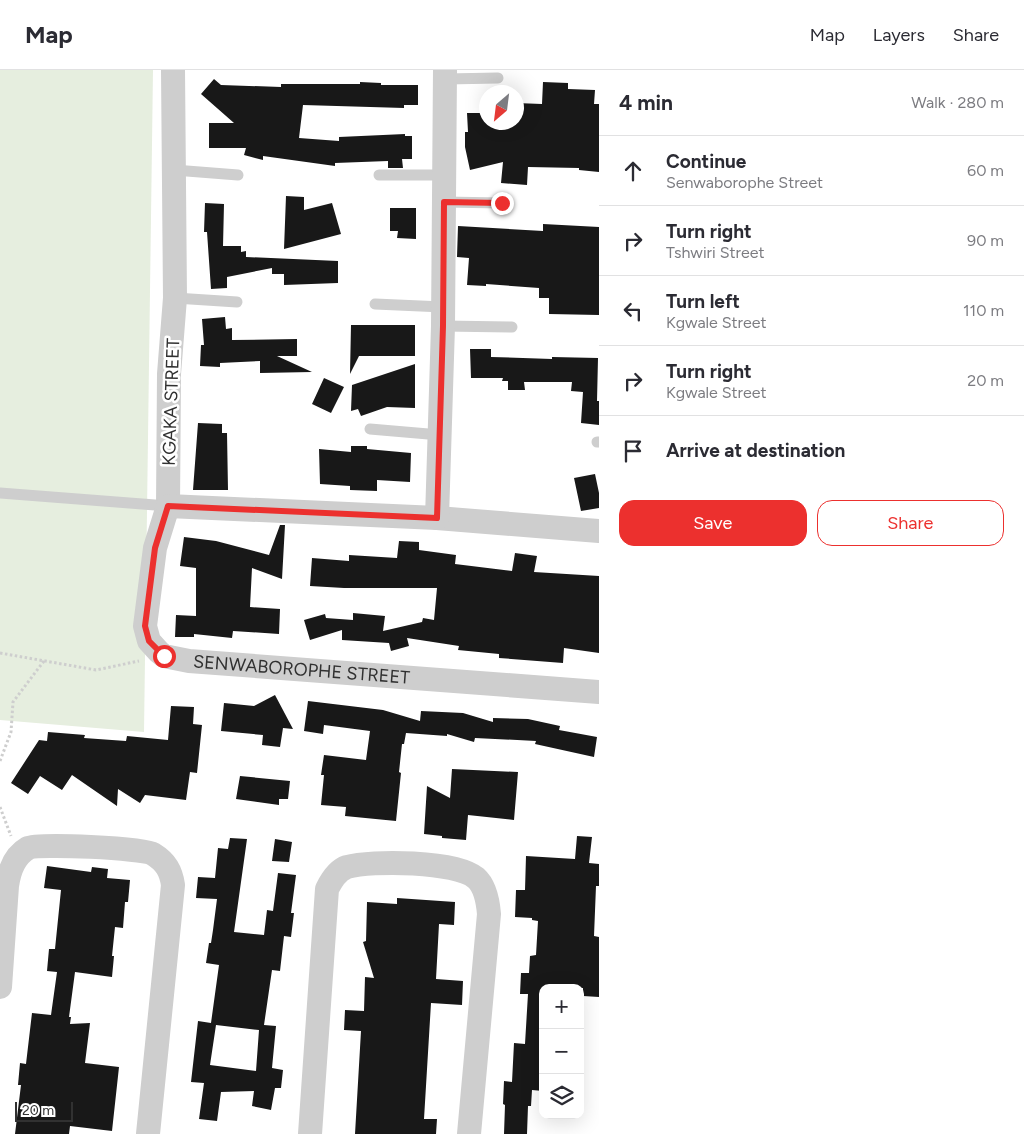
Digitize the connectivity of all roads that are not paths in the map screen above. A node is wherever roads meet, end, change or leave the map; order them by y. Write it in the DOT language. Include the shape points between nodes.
graph roads {
  1 [pos="173,70"];
  2 [pos="445,75"];
  3 [pos="498,78"];
  4 [pos="174,170"];
  5 [pos="238,175"];
  6 [pos="379,175"];
  7 [pos="444,176"];
  8 [pos="444,202"];
  9 [pos="502,203"];
  10 [pos="175,298"];
  11 [pos="237,302"];
  12 [pos="375,304"];
  13 [pos="443,317"];
  14 [pos="512,327"];
  15 [pos="370,429"];
  16 [pos="440,435"];
  17 [pos="0,493"];
  18 [pos="168,506"];
  19 [pos="437,518"];
  20 [pos="599,531"];
  21 [pos="599,692"];
  22 [pos="0,987"];
  23 [pos="148,1134"];
  24 [pos="310,1134"];
  25 [pos="468,1134"];
  1 -- 4 [label="street, KGAKA STREET"];
  2 -- 3 [label="lane"];
  2 -- 7 [label="street"];
  4 -- 5 [label="lane"];
  4 -- 10 [label="street, KGAKA STREET"];
  6 -- 7 [label="lane"];
  7 -- 8 [label="street"];
  8 -- 9 [label="lane"];
  8 -- 13 [label="street"];
  10 -- 11 [label="lane"];
  10 -- 18 [label="street, KGAKA STREET" via="169,374"];
  12 -- 13 [label="lane"];
  13 -- 14 [label="lane"];
  13 -- 16 [label="street"];
  15 -- 16 [label="lane"];
  16 -- 19 [label="street"];
  17 -- 18 [label="lane"];
  18 -- 19 [label="street"];
  18 -- 21 [label="street, SENWABOROPHE STREET" via="154,555 145,626 149,641 164,656 190,661"];
  19 -- 20 [label="street"];
  22 -- 23 [label="street" via="6,886 18,855 33,846 135,850 154,854 164,862 171,873 173,885"];
  24 -- 25 [label="street" via="327,889 337,874 346,868 386,863 445,866 460,870 480,882 486,896 489,914"];
}
